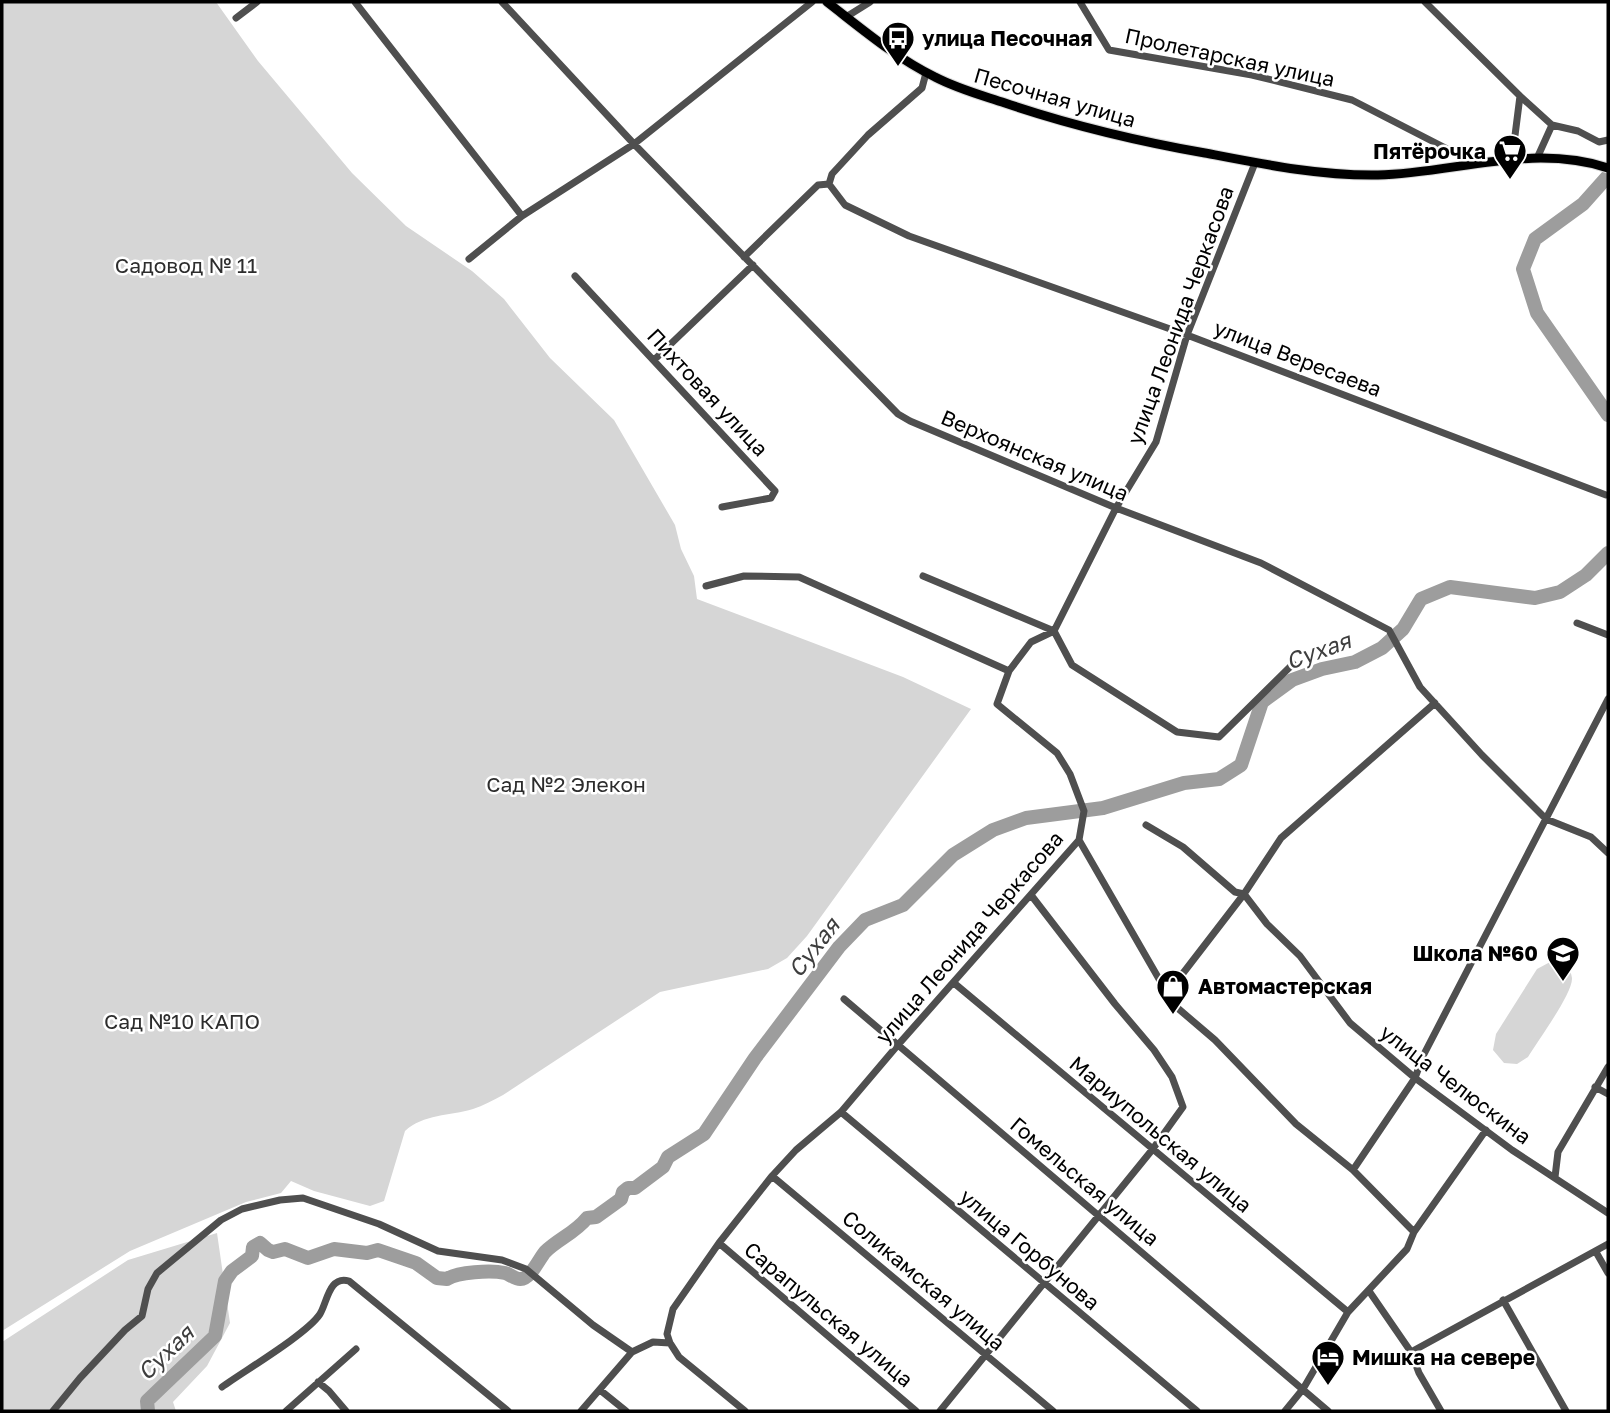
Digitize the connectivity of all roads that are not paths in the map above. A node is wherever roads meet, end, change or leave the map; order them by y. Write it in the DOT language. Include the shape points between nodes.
graph roads {
  1 [pos="257,2"];
  2 [pos="355,2"];
  3 [pos="502,2"];
  4 [pos="812,2"];
  5 [pos="827,2"];
  6 [pos="870,2"];
  7 [pos="1080,2"];
  8 [pos="1425,2"];
  9 [pos="846,16"];
  10 [pos="236,18"];
  11 [pos="926,73"];
  12 [pos="1520,96"];
  13 [pos="1552,125"];
  14 [pos="1608,140"];
  15 [pos="634,144"];
  16 [pos="1538,156"];
  17 [pos="1512,159"];
  18 [pos="1255,163"];
  19 [pos="1463,165"];
  20 [pos="1606,167"];
  21 [pos="829,184"];
  22 [pos="522,216"];
  23 [pos="744,257"];
  24 [pos="469,258"];
  25 [pos="753,265"];
  26 [pos="575,276"];
  27 [pos="1187,335"];
  28 [pos="654,359"];
  29 [pos="1606,495"];
  30 [pos="722,507"];
  31 [pos="1116,508"];
  32 [pos="923,576"];
  33 [pos="706,586"];
  34 [pos="1577,623"];
  35 [pos="1054,631"];
  36 [pos="1608,635"];
  37 [pos="1293,664"];
  38 [pos="1009,671"];
  39 [pos="1608,699"];
  40 [pos="1435,703"];
  41 [pos="1546,819"];
  42 [pos="1146,825"];
  43 [pos="1079,840"];
  44 [pos="1608,853"];
  45 [pos="1244,894"];
  46 [pos="1031,895"];
  47 [pos="954,983"];
  48 [pos="1167,994"];
  49 [pos="844,999"];
  50 [pos="897,1046"];
  51 [pos="1608,1067"];
  52 [pos="1415,1078"];
  53 [pos="1595,1087"];
  54 [pos="1608,1094"];
  55 [pos="841,1112"];
  56 [pos="1486,1130"];
  57 [pos="1152,1150"];
  58 [pos="1353,1170"];
  59 [pos="772,1176"];
  60 [pos="1555,1177"];
  61 [pos="1608,1213"];
  62 [pos="1099,1216"];
  63 [pos="1414,1232"];
  64 [pos="719,1243"];
  65 [pos="1608,1244"];
  66 [pos="1596,1252"];
  67 [pos="1608,1273"];
  68 [pos="1044,1283"];
  69 [pos="1369,1291"];
  70 [pos="1503,1300"];
  71 [pos="1348,1312"];
  72 [pos="670,1343"];
  73 [pos="356,1349"];
  74 [pos="632,1352"];
  75 [pos="1411,1352"];
  76 [pos="986,1355"];
  77 [pos="318,1382"];
  78 [pos="222,1387"];
  79 [pos="1303,1389"];
  80 [pos="600,1390"];
  81 [pos="53,1411"];
  82 [pos="286,1411"];
  83 [pos="346,1411"];
  84 [pos="508,1411"];
  85 [pos="581,1411"];
  86 [pos="626,1411"];
  87 [pos="745,1411"];
  88 [pos="916,1411"];
  89 [pos="940,1411"];
  90 [pos="1054,1411"];
  91 [pos="1197,1411"];
  92 [pos="1285,1411"];
  93 [pos="1328,1411"];
  94 [pos="1441,1411"];
  95 [pos="1566,1411"];
  1 -- 10 [label="street"];
  2 -- 22 [label="street"];
  3 -- 15 [label="street, Верхоянская улица"];
  4 -- 15 [label="street"];
  5 -- 9 [label="main road, Песочная улица"];
  6 -- 9 [label="street"];
  7 -- 19 [label="street, Пролетарская улица" via="1109,50 1252,75 1352,100 1461,156"];
  8 -- 12 [label="street"];
  9 -- 11 [label="main road, Песочная улица"];
  11 -- 18 [label="main road, Песочная улица" via="1057,121"];
  11 -- 21 [label="street" via="922,88 868,135 831,174"];
  12 -- 13 [label="street"];
  12 -- 17 [label="street"];
  13 -- 14 [label="street" via="1599,142"];
  13 -- 16 [label="street"];
  15 -- 22 [label="street"];
  15 -- 23 [label="street, Верхоянская улица"];
  16 -- 17 [label="main road, Песочная улица"];
  16 -- 20 [label="main road, Песочная улица"];
  17 -- 19 [label="main road, Песочная улица"];
  18 -- 19 [label="main road, Песочная улица" via="1344,176"];
  18 -- 27 [label="street, улица Леонида Черкасова"];
  21 -- 23 [label="street" via="818,185"];
  21 -- 27 [label="street, улица Вересаева" via="845,205 909,236"];
  22 -- 24 [label="street"];
  23 -- 25 [label="street, Верхоянская улица"];
  25 -- 28 [label="street"];
  25 -- 31 [label="street, Верхоянская улица" via="898,414"];
  26 -- 28 [label="street, Пихтовая улица"];
  27 -- 29 [label="street, улица Вересаева"];
  27 -- 31 [label="street, улица Леонида Черкасова" via="1156,442"];
  28 -- 30 [label="street, Пихтовая улица" via="775,491 771,498"];
  31 -- 35 [label="street, улица Леонида Черкасова"];
  31 -- 40 [label="street, Верхоянская улица" via="1261,564 1389,630 1420,687"];
  32 -- 35 [label="street"];
  33 -- 38 [label="street" via="744,576 799,576"];
  34 -- 36 [label="street"];
  35 -- 37 [label="street" via="1072,665 1177,732 1219,737"];
  35 -- 38 [label="street, улица Леонида Черкасова" via="1031,642"];
  38 -- 43 [label="street, улица Леонида Черкасова" via="997,704 1057,753 1070,774 1081,803"];
  39 -- 41 [label="street"];
  40 -- 41 [label="street, Верхоянская улица"];
  40 -- 45 [label="street" via="1281,838"];
  41 -- 44 [label="street, Верхоянская улица" via="1591,837"];
  41 -- 52 [label="street"];
  42 -- 45 [label="street, улица Челюскина" via="1183,847 1235,892"];
  43 -- 46 [label="street, улица Леонида Черкасова"];
  43 -- 48 [label="street"];
  45 -- 48 [label="street"];
  45 -- 52 [label="street, улица Челюскина" via="1300,956 1350,1023"];
  46 -- 47 [label="street, улица Леонида Черкасова"];
  46 -- 57 [label="street" via="1172,1077 1183,1107"];
  47 -- 50 [label="street, улица Леонида Черкасова"];
  47 -- 57 [label="street, Мариупольская улица"];
  48 -- 58 [label="street" via="1296,1124"];
  49 -- 50 [label="street, Гомельская улица"];
  50 -- 55 [label="street, улица Леонида Черкасова"];
  50 -- 62 [label="street, Гомельская улица"];
  51 -- 53 [label="street"];
  52 -- 56 [label="street, улица Челюскина"];
  52 -- 58 [label="street"];
  53 -- 54 [label="street"];
  53 -- 60 [label="street" via="1558,1152"];
  55 -- 59 [label="street, улица Леонида Черкасова"];
  55 -- 68 [label="street, улица Горбунова"];
  56 -- 60 [label="street, улица Челюскина"];
  56 -- 63 [label="street"];
  57 -- 62 [label="street"];
  57 -- 71 [label="street, Мариупольская улица"];
  58 -- 63 [label="street"];
  59 -- 64 [label="street, улица Леонида Черкасова"];
  59 -- 76 [label="street, Соликамская улица"];
  60 -- 61 [label="street, улица Челюскина"];
  62 -- 68 [label="street"];
  62 -- 79 [label="street, Гомельская улица"];
  63 -- 69 [label="street" via="1407,1249"];
  64 -- 72 [label="street, улица Леонида Черкасова" via="673,1309 668,1322"];
  64 -- 88 [label="street, Сарапульская улица"];
  65 -- 66 [label="street"];
  66 -- 67 [label="street"];
  66 -- 70 [label="street"];
  68 -- 76 [label="street"];
  68 -- 91 [label="street, улица Горбунова"];
  69 -- 71 [label="street"];
  69 -- 75 [label="street"];
  70 -- 75 [label="street"];
  70 -- 95 [label="street"];
  71 -- 79 [label="street"];
  72 -- 74 [label="street" via="653,1342"];
  72 -- 87 [label="street" via="679,1356"];
  73 -- 77 [label="street"];
  74 -- 80 [label="street"];
  74 -- 81 [label="street" via="526,1269 502,1260 438,1251 379,1224 303,1198 281,1200 242,1209 221,1220 157,1273 142,1316"];
  75 -- 94 [label="street"];
  76 -- 89 [label="street"];
  76 -- 90 [label="street, Соликамская улица"];
  77 -- 82 [label="street"];
  77 -- 83 [label="street"];
  78 -- 84 [label="street" via="302,1331 344,1279"];
  79 -- 92 [label="street"];
  79 -- 93 [label="street, Гомельская улица"];
  80 -- 85 [label="street"];
  80 -- 86 [label="street"];
}
